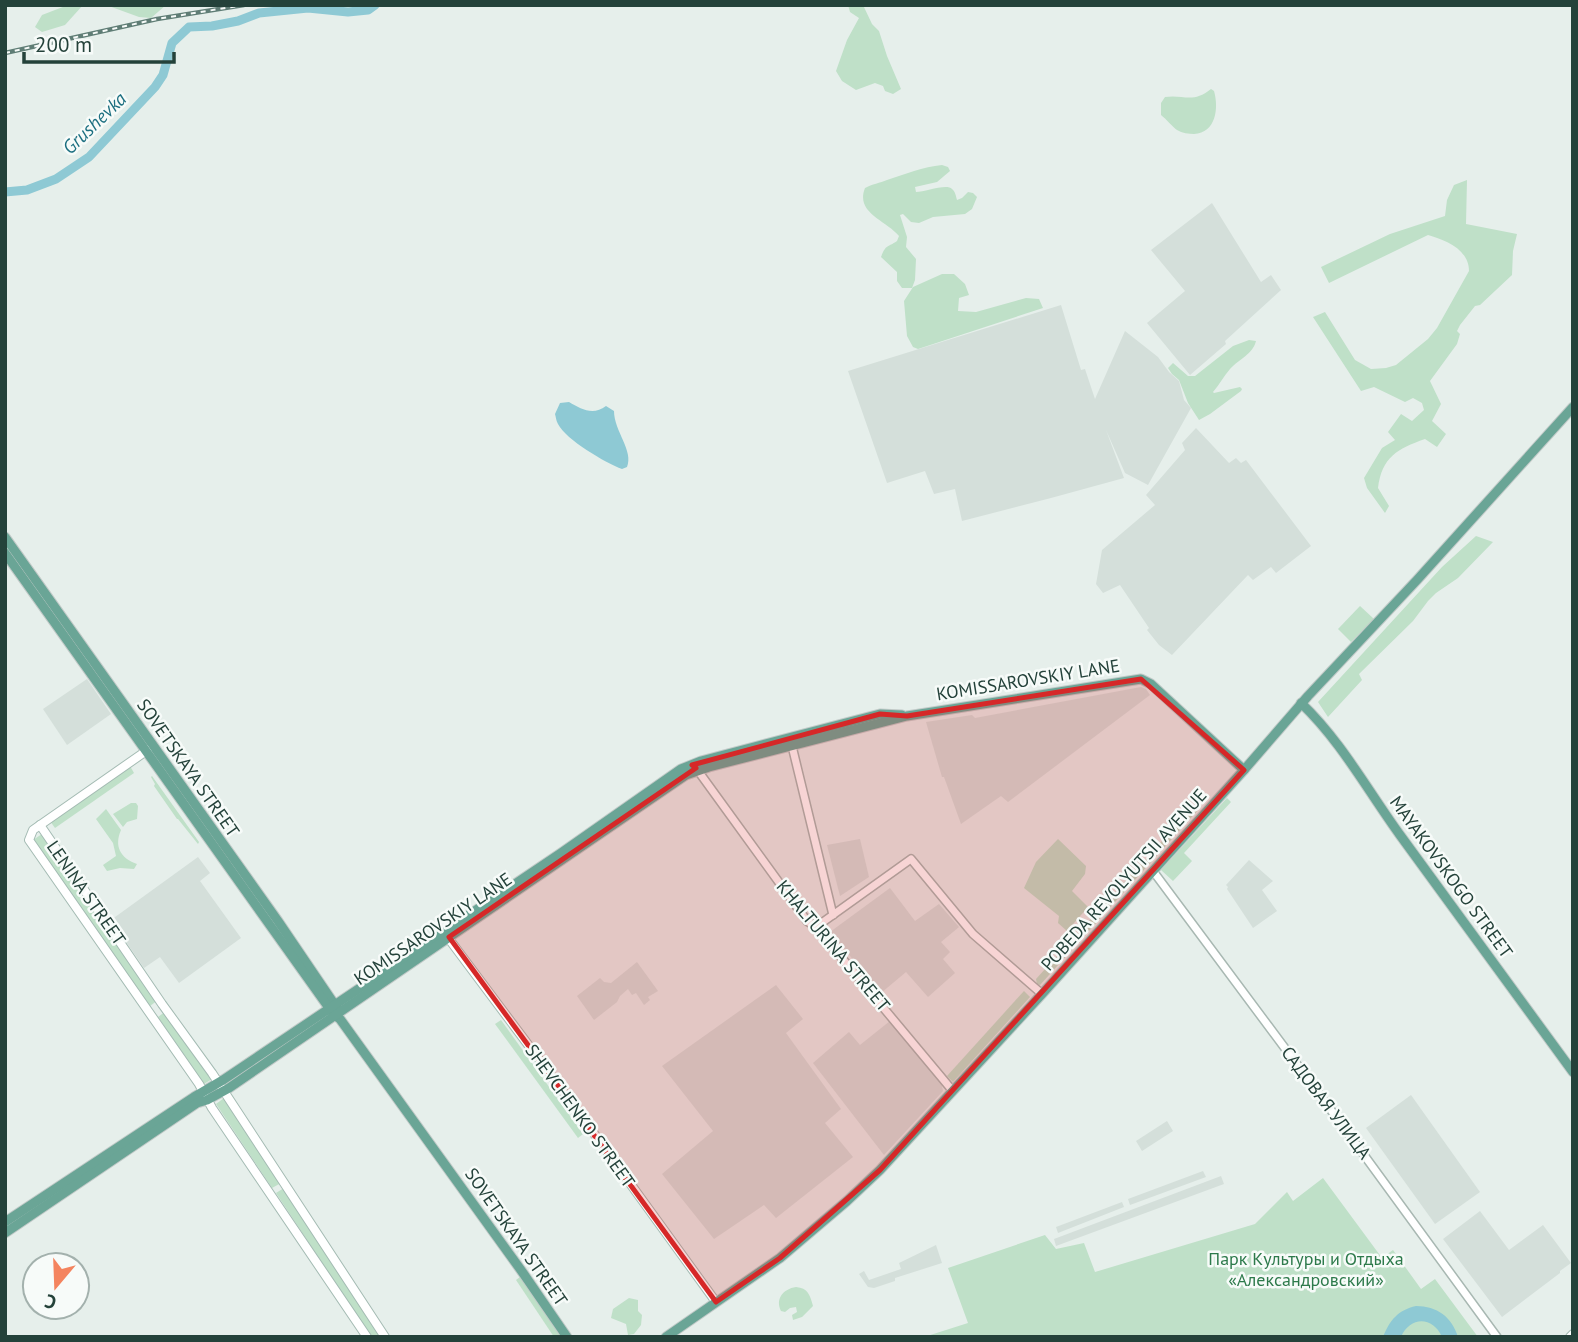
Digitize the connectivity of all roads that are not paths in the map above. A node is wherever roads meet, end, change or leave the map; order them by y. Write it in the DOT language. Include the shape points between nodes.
graph roads {
  1 [pos="1573,407"];
  2 [pos="5,537"];
  3 [pos="5,553"];
  4 [pos="1301,703"];
  5 [pos="907,716"];
  6 [pos="792,746"];
  7 [pos="149,749"];
  8 [pos="695,768"];
  9 [pos="1244,770"];
  10 [pos="40,825"];
  11 [pos="1153,871"];
  12 [pos="833,915"];
  13 [pos="816,927"];
  14 [pos="445,934"];
  15 [pos="1042,994"];
  16 [pos="336,1012"];
  17 [pos="1573,1072"];
  18 [pos="222,1087"];
  19 [pos="952,1090"];
  20 [pos="205,1096"];
  21 [pos="5,1222"];
  22 [pos="5,1233"];
  23 [pos="716,1302"];
  24 [pos="367,1337"];
  25 [pos="386,1337"];
  26 [pos="567,1337"];
  27 [pos="666,1337"];
  28 [pos="1497,1337"];
  1 -- 4 [label="main road, POBEDA REVOLYUTSII AVENUE"];
  2 -- 7 [label="main road, SOVETSKAYA STREET"];
  3 -- 7 [label="main road, SOVETSKAYA STREET"];
  4 -- 9 [label="main road, POBEDA REVOLYUTSII AVENUE"];
  4 -- 17 [label="main road, MAYAKOVSKOGO STREET" via="1321,723"];
  5 -- 6 [label="main road, KOMISSAROVSKIY LANE"];
  5 -- 8 [label="main road, KOMISSAROVSKIY LANE" via="880,714"];
  5 -- 9 [label="main road, KOMISSAROVSKIY LANE" via="1141,679"];
  6 -- 8 [label="main road, KOMISSAROVSKIY LANE"];
  6 -- 12 [label="street"];
  7 -- 10 [label="main road"];
  7 -- 16 [label="main road, SOVETSKAYA STREET"];
  8 -- 13 [label="street, KHALTURINA STREET" via="807,921"];
  8 -- 14 [label="main road, KOMISSAROVSKIY LANE"];
  9 -- 11 [label="main road, POBEDA REVOLYUTSII AVENUE"];
  10 -- 18 [label="main road, LENINA STREET"];
  10 -- 20 [label="main road, LENINA STREET" via="29,840"];
  11 -- 15 [label="main road, POBEDA REVOLYUTSII AVENUE"];
  11 -- 28 [label="street, САДОВАЯ УЛИЦА"];
  12 -- 13 [label="street"];
  12 -- 15 [label="street" via="911,859 973,934"];
  13 -- 19 [label="street, KHALTURINA STREET"];
  14 -- 16 [label="main road, KOMISSAROVSKIY LANE"];
  14 -- 23 [label="main road, SHEVCHENKO STREET"];
  15 -- 19 [label="main road, POBEDA REVOLYUTSII AVENUE"];
  16 -- 18 [label="main road, KOMISSAROVSKIY LANE"];
  16 -- 26 [label="main road, SOVETSKAYA STREET"];
  18 -- 20 [label="main road, KOMISSAROVSKIY LANE"];
  18 -- 25 [label="main road, LENINA STREET"];
  19 -- 23 [label="main road, POBEDA REVOLYUTSII AVENUE" via="847,1201 780,1258"];
  20 -- 21 [label="main road, KOMISSAROVSKIY LANE" via="174,1110"];
  20 -- 22 [label="main road, KOMISSAROVSKIY LANE"];
  20 -- 24 [label="main road, LENINA STREET"];
  23 -- 27 [label="main road, POBEDA REVOLYUTSII AVENUE"];
}
